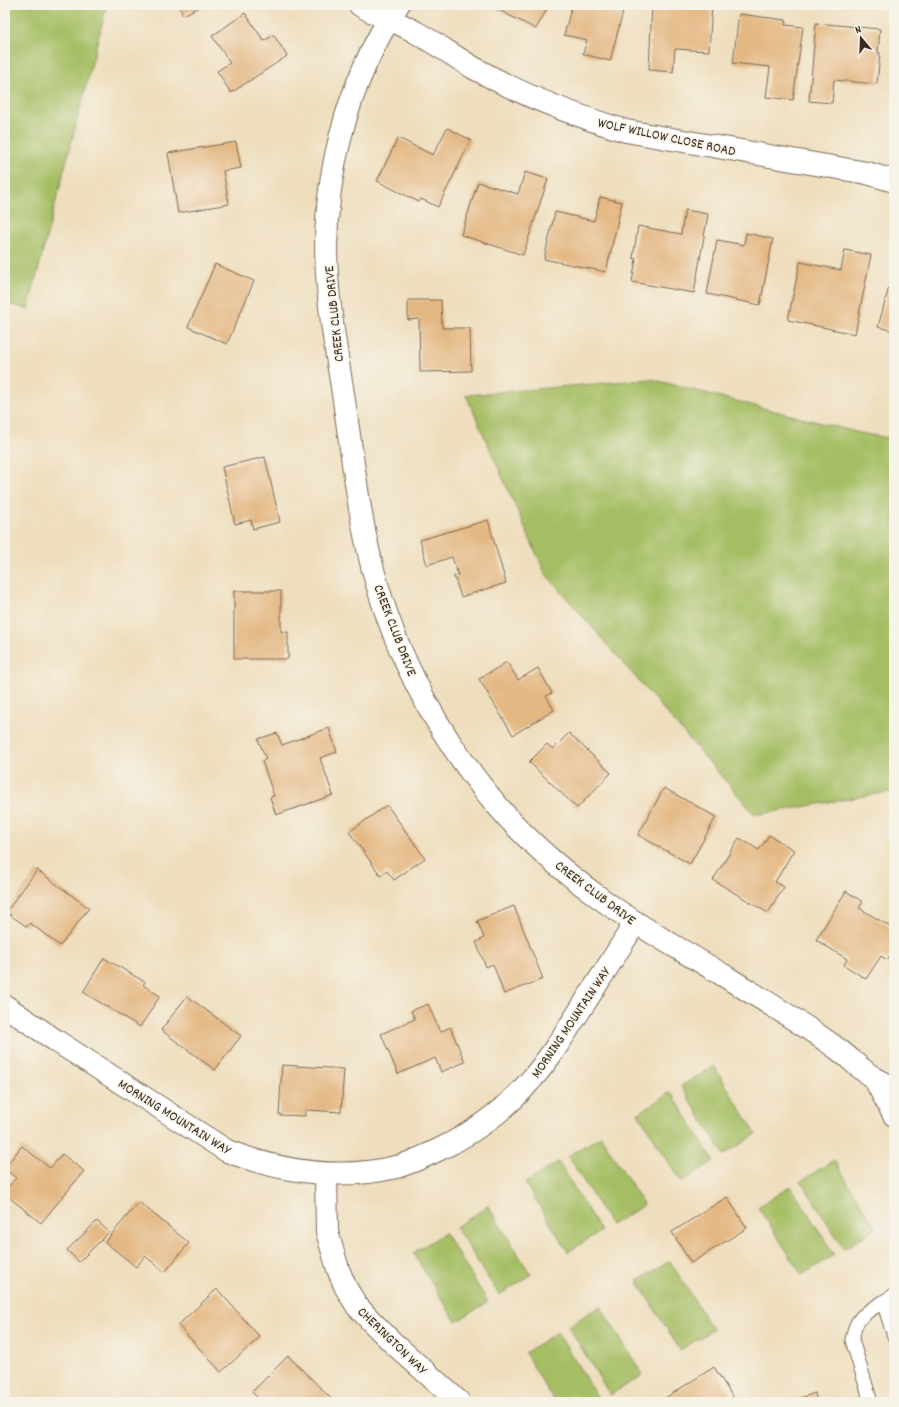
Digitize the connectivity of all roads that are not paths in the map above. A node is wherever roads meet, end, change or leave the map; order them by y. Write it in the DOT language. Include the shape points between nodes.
graph roads {
  1 [pos="360,5"];
  2 [pos="394,12"];
  3 [pos="894,181"];
  4 [pos="635,922"];
  5 [pos="5,1006"];
  6 [pos="874,1078"];
  7 [pos="894,1087"];
  8 [pos="894,1115"];
  9 [pos="326,1174"];
  10 [pos="894,1295"];
  11 [pos="883,1302"];
  12 [pos="894,1336"];
  13 [pos="459,1402"];
  14 [pos="871,1402"];
  1 -- 2 [label="street, WOLF WILLOW CLOSE ROAD"];
  2 -- 3 [label="street, WOLF WILLOW CLOSE ROAD" via="417,32 475,68 516,89 591,121 626,131 867,173"];
  2 -- 4 [label="street, CREEK CLUB DRIVE" via="372,51 350,104 334,160 327,216 327,271 332,325 373,569 404,660 432,715 464,763 509,818 538,848 600,899"];
  4 -- 6 [label="street, CREEK CLUB DRIVE" via="790,1017 840,1050"];
  4 -- 9 [label="street, MORNING MOUNTAIN WAY" via="554,1050 529,1082 499,1112 464,1136 397,1167 365,1173"];
  5 -- 9 [label="street, MORNING MOUNTAIN WAY" via="228,1151 280,1168"];
  6 -- 7 [label="street, CREEK CLUB DRIVE"];
  6 -- 8 [label="street, CREEK CLUB DRIVE"];
  9 -- 13 [label="street, CHERINGTON WAY" via="327,1232 346,1288 370,1320"];
  10 -- 11 [label="lane"];
  11 -- 12 [label="lane"];
  11 -- 14 [label="lane" via="865,1313 858,1321 852,1340"];
}
